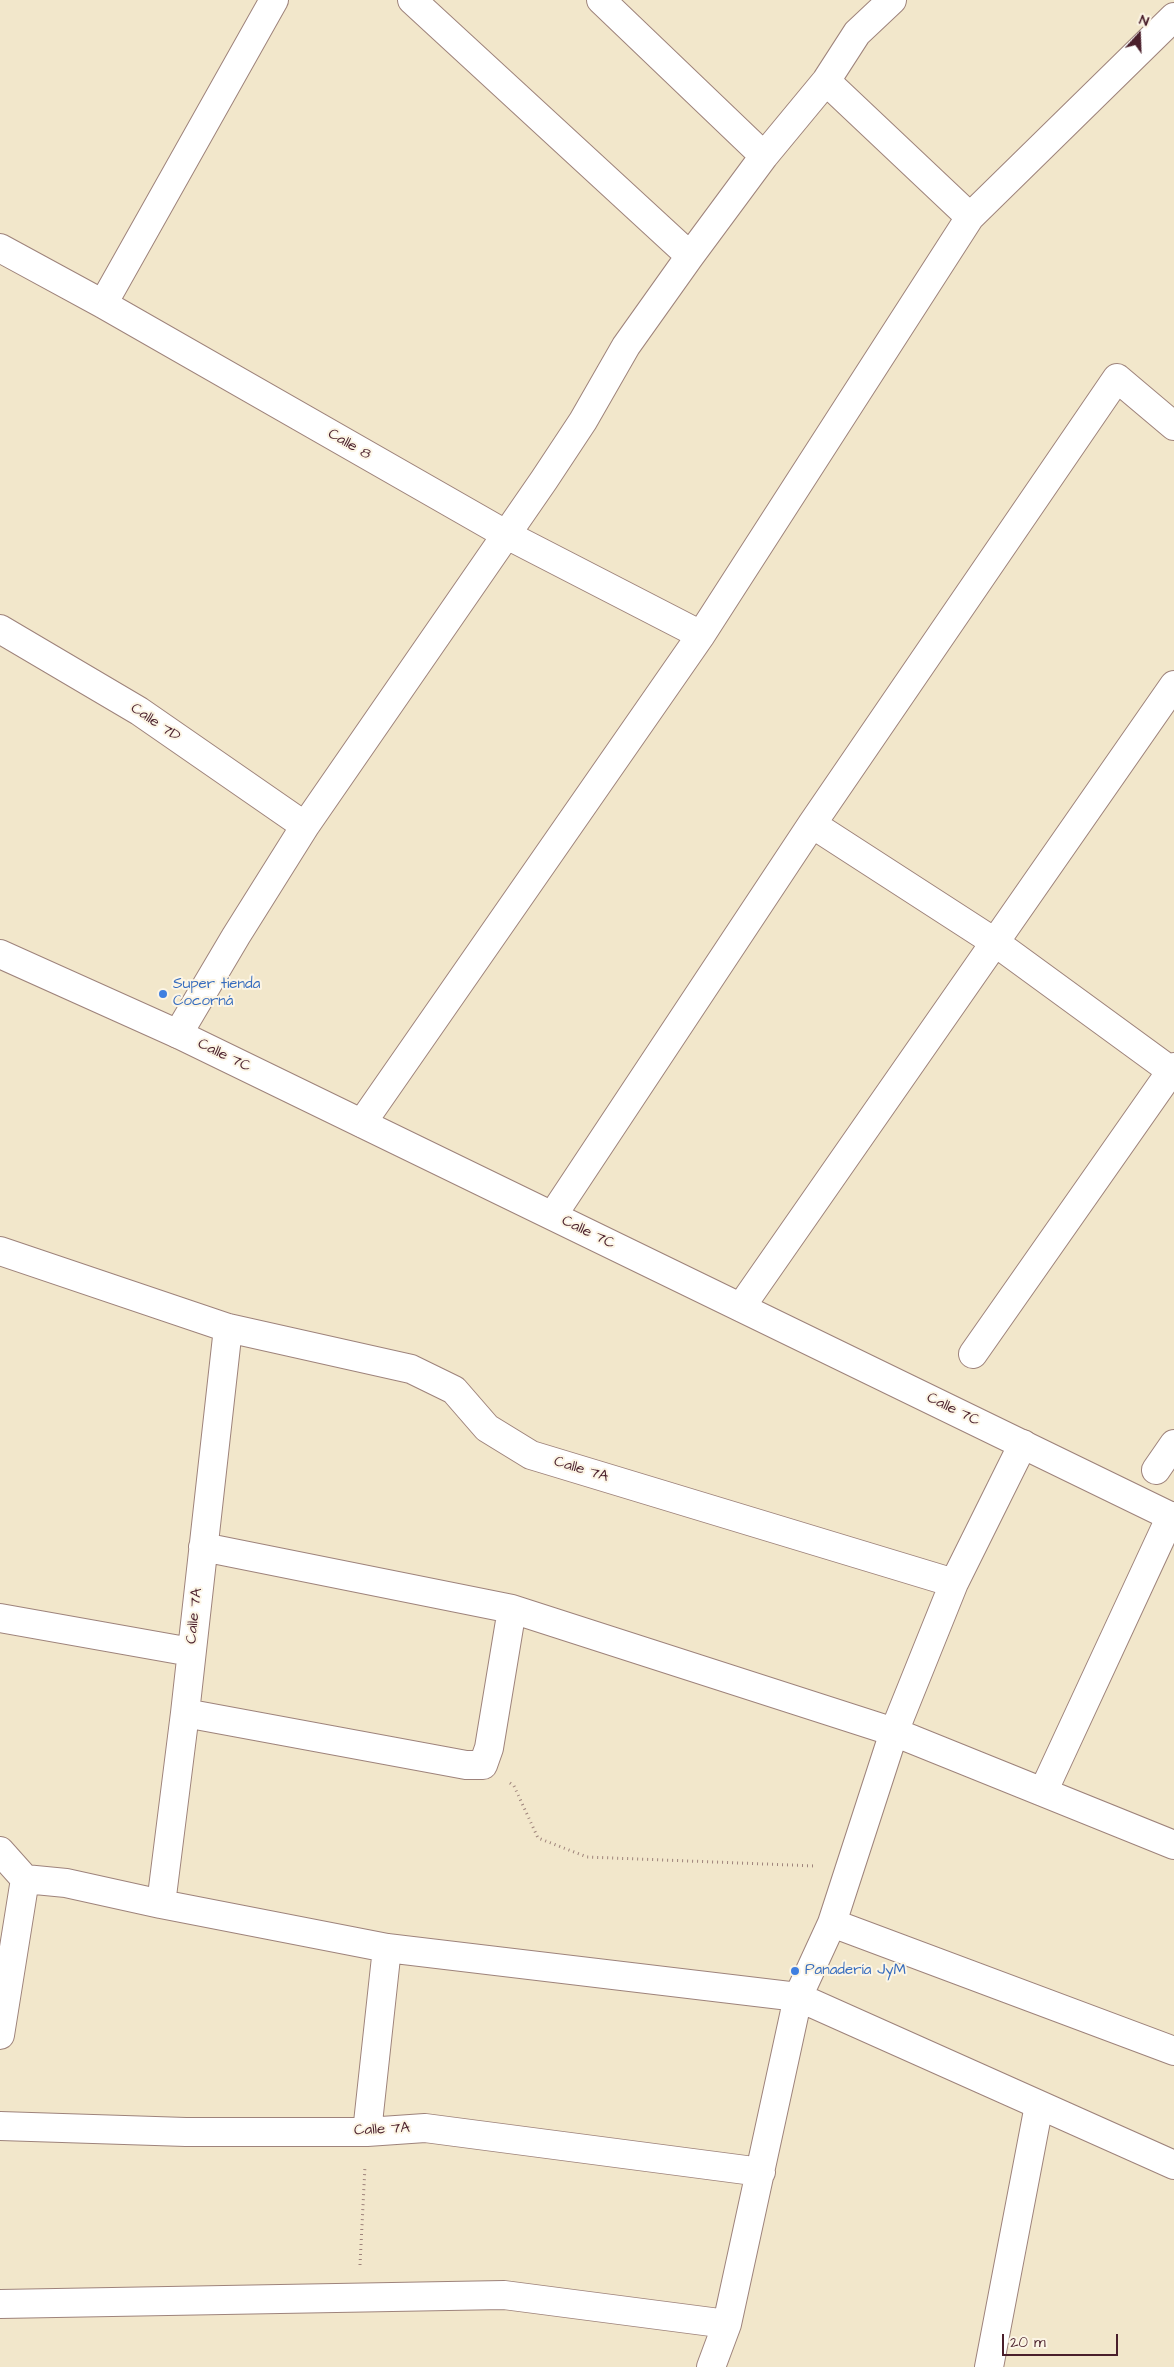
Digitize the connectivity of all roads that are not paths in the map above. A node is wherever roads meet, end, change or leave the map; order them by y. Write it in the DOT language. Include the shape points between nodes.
graph roads {
  1 [pos="412,0"];
  2 [pos="601,0"];
  3 [pos="892,0"];
  4 [pos="272,1"];
  5 [pos="1174,18"];
  6 [pos="826,81"];
  7 [pos="764,156"];
  8 [pos="970,217"];
  9 [pos="0,248"];
  10 [pos="690,256"];
  11 [pos="103,304"];
  12 [pos="1174,426"];
  13 [pos="507,535"];
  14 [pos="0,629"];
  15 [pos="701,635"];
  16 [pos="1174,685"];
  17 [pos="812,824"];
  18 [pos="306,826"];
  19 [pos="996,943"];
  20 [pos="0,954"];
  21 [pos="178,1034"];
  22 [pos="1173,1070"];
  23 [pos="362,1123"];
  24 [pos="552,1215"];
  25 [pos="0,1251"];
  26 [pos="741,1307"];
  27 [pos="228,1328"];
  28 [pos="973,1354"];
  29 [pos="1023,1444"];
  30 [pos="1174,1444"];
  31 [pos="1156,1470"];
  32 [pos="1173,1517"];
  33 [pos="203,1547"];
  34 [pos="954,1583"];
  35 [pos="512,1609"];
  36 [pos="0,1618"];
  37 [pos="191,1652"];
  38 [pos="185,1713"];
  39 [pos="894,1732"];
  40 [pos="1043,1792"];
  41 [pos="1174,1845"];
  42 [pos="0,1851"];
  43 [pos="25,1879"];
  44 [pos="161,1904"];
  45 [pos="832,1922"];
  46 [pos="387,1948"];
  47 [pos="798,1997"];
  48 [pos="0,2035"];
  49 [pos="1174,2051"];
  50 [pos="1038,2104"];
  51 [pos="0,2126"];
  52 [pos="367,2132"];
  53 [pos="1174,2165"];
  54 [pos="761,2172"];
  55 [pos="0,2304"];
  56 [pos="727,2324"];
  57 [pos="711,2367"];
  58 [pos="990,2367"];
  1 -- 10 [label="street"];
  2 -- 7 [label="street"];
  3 -- 6 [label="street" via="857,33"];
  4 -- 11 [label="street"];
  5 -- 8 [label="street"];
  6 -- 7 [label="street"];
  6 -- 8 [label="street"];
  7 -- 10 [label="street"];
  8 -- 15 [label="street"];
  9 -- 11 [label="street, Calle 8"];
  10 -- 13 [label="street" via="626,346 583,421"];
  11 -- 13 [label="street, Calle 8"];
  12 -- 17 [label="street" via="1117,378"];
  13 -- 15 [label="street, Calle 8"];
  13 -- 18 [label="street"];
  14 -- 18 [label="street, Calle 7D" via="139,711"];
  15 -- 23 [label="street"];
  16 -- 19 [label="street"];
  17 -- 19 [label="street"];
  17 -- 24 [label="street"];
  18 -- 21 [label="street"];
  19 -- 22 [label="street"];
  19 -- 26 [label="street"];
  20 -- 21 [label="street, Calle 7C"];
  21 -- 23 [label="street, Calle 7C"];
  22 -- 28 [label="street"];
  23 -- 24 [label="street, Calle 7C"];
  24 -- 26 [label="street, Calle 7C"];
  25 -- 27 [label="street, Calle 7A"];
  26 -- 29 [label="street, Calle 7C"];
  27 -- 33 [label="street, Calle 7A"];
  27 -- 34 [label="street, Calle 7A" via="411,1369 454,1390 487,1428 531,1454"];
  29 -- 32 [label="street, Calle 7C"];
  29 -- 34 [label="street"];
  30 -- 31 [label="street"];
  32 -- 40 [label="street"];
  33 -- 35 [label="street"];
  33 -- 37 [label="street, Calle 7A"];
  34 -- 39 [label="street"];
  35 -- 38 [label="street" via="489,1748 483,1766 466,1766"];
  35 -- 39 [label="street"];
  36 -- 37 [label="street"];
  37 -- 38 [label="street, Calle 7A"];
  38 -- 44 [label="street, Calle 7A"];
  39 -- 40 [label="street"];
  39 -- 45 [label="street"];
  40 -- 41 [label="street"];
  42 -- 43 [label="street"];
  43 -- 44 [label="street" via="66,1883"];
  43 -- 48 [label="street"];
  44 -- 46 [label="street"];
  45 -- 47 [label="street"];
  45 -- 49 [label="street"];
  46 -- 47 [label="street"];
  46 -- 52 [label="street"];
  47 -- 50 [label="street"];
  47 -- 54 [label="street"];
  50 -- 53 [label="street"];
  50 -- 58 [label="street"];
  51 -- 52 [label="street, Calle 7A" via="186,2132"];
  52 -- 54 [label="street, Calle 7A" via="425,2128"];
  54 -- 56 [label="street"];
  55 -- 56 [label="street" via="504,2295"];
  56 -- 57 [label="street"];
}
